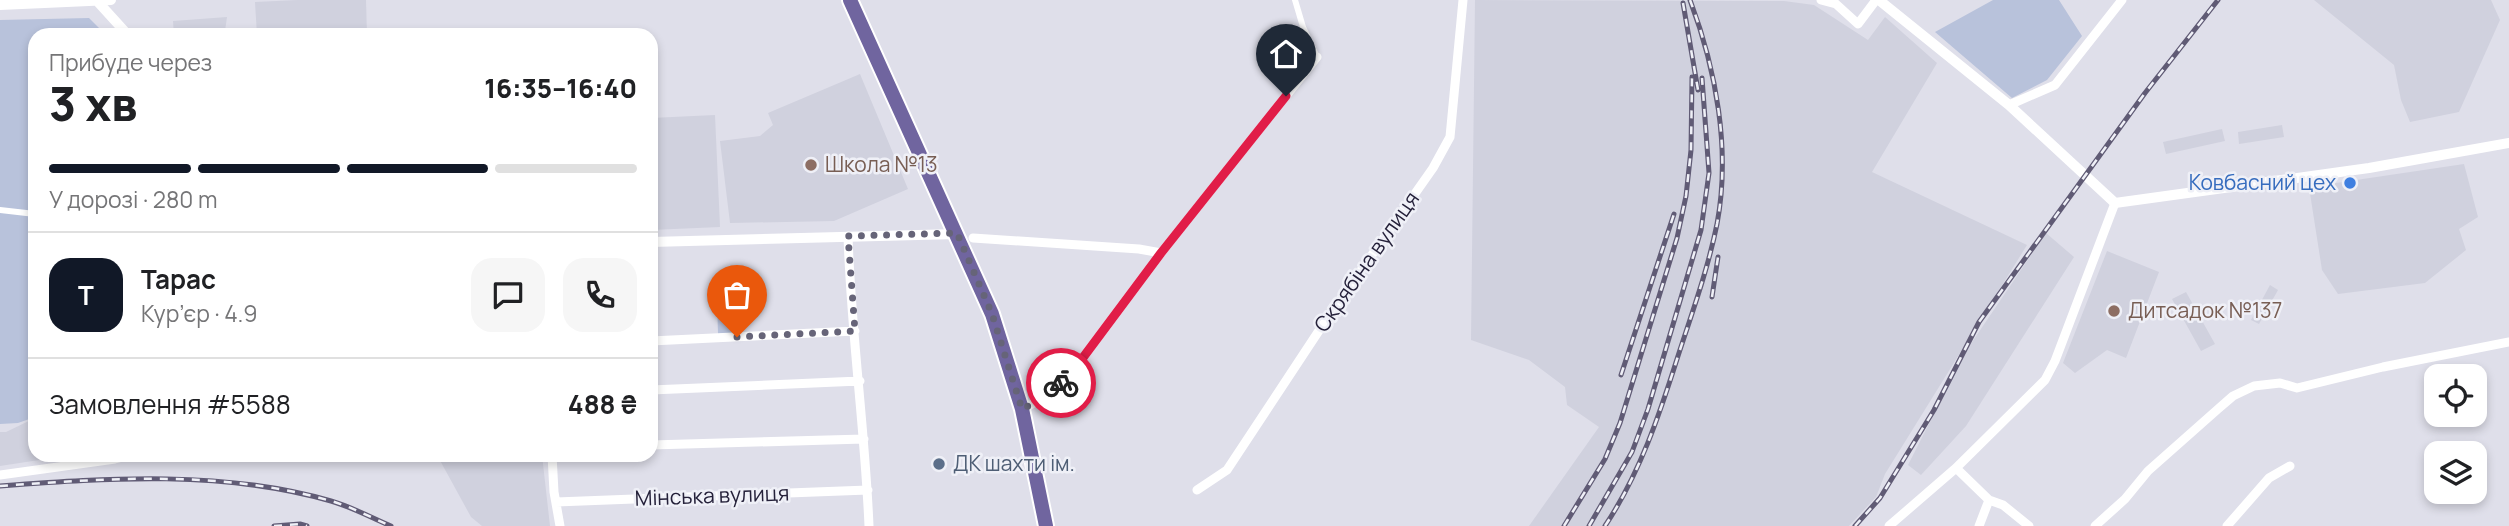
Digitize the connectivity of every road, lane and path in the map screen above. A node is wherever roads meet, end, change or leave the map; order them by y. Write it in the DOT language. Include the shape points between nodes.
graph roads {
  1 [pos="111,0"];
  2 [pos="850,0"];
  3 [pos="1296,0"];
  4 [pos="1462,0"];
  5 [pos="1821,0"];
  6 [pos="1877,0"];
  7 [pos="2122,0"];
  8 [pos="97,1"];
  9 [pos="0,5"];
  10 [pos="122,28"];
  11 [pos="1317,57"];
  12 [pos="2009,105"];
  13 [pos="2509,143"];
  14 [pos="2115,203"];
  15 [pos="0,210"];
  16 [pos="28,213"];
  17 [pos="957,233"];
  18 [pos="848,236"];
  19 [pos="973,238"];
  20 [pos="658,242"];
  21 [pos="1161,253"];
  22 [pos="855,331"];
  23 [pos="658,341"];
  24 [pos="2509,342"];
  25 [pos="860,381"];
  26 [pos="658,390"];
  27 [pos="1022,409"];
  28 [pos="864,439"];
  29 [pos="658,445"];
  30 [pos="85,462"];
  31 [pos="553,462"];
  32 [pos="2290,466"];
  33 [pos="1956,468"];
  34 [pos="0,475"];
  35 [pos="1197,490"];
  36 [pos="868,491"];
  37 [pos="1989,500"];
  38 [pos="556,502"];
  39 [pos="561,526"];
  40 [pos="869,526"];
  41 [pos="1046,526"];
  42 [pos="1889,526"];
  43 [pos="1979,526"];
  44 [pos="2029,526"];
  45 [pos="2095,526"];
  46 [pos="2227,526"];
  1 -- 8 [label="street"];
  2 -- 17 [label="main road"];
  3 -- 11 [label="street"];
  4 -- 35 [label="street, Скрябіна вулиця" via="1450,137 1227,471"];
  5 -- 6 [label="street" via="1836,4 1858,24"];
  6 -- 12 [label="street"];
  7 -- 12 [label="street" via="2056,85"];
  8 -- 9 [label="street"];
  8 -- 10 [label="street"];
  11 -- 21 [label="street"];
  12 -- 14 [label="street"];
  13 -- 14 [label="street" via="2369,168"];
  14 -- 33 [label="street" via="2045,380"];
  15 -- 16 [label="street"];
  17 -- 18 [label="street"];
  17 -- 27 [label="main road" via="992,314"];
  18 -- 20 [label="street"];
  18 -- 22 [label="street"];
  19 -- 21 [label="street"];
  21 -- 27 [label="street" via="1070,375"];
  22 -- 23 [label="street"];
  22 -- 25 [label="street"];
  24 -- 45 [label="street" via="2297,388 2280,383 2254,386 2218,409"];
  25 -- 26 [label="street"];
  25 -- 28 [label="street"];
  27 -- 41 [label="main road"];
  28 -- 29 [label="street"];
  28 -- 36 [label="street"];
  30 -- 34 [label="street"];
  31 -- 38 [label="street"];
  32 -- 46 [label="street" via="2269,478"];
  33 -- 37 [label="street"];
  33 -- 42 [label="street"];
  36 -- 38 [label="street, Мінська вулиця"];
  36 -- 40 [label="street"];
  37 -- 43 [label="street"];
  37 -- 44 [label="street"];
  38 -- 39 [label="street"];
}
